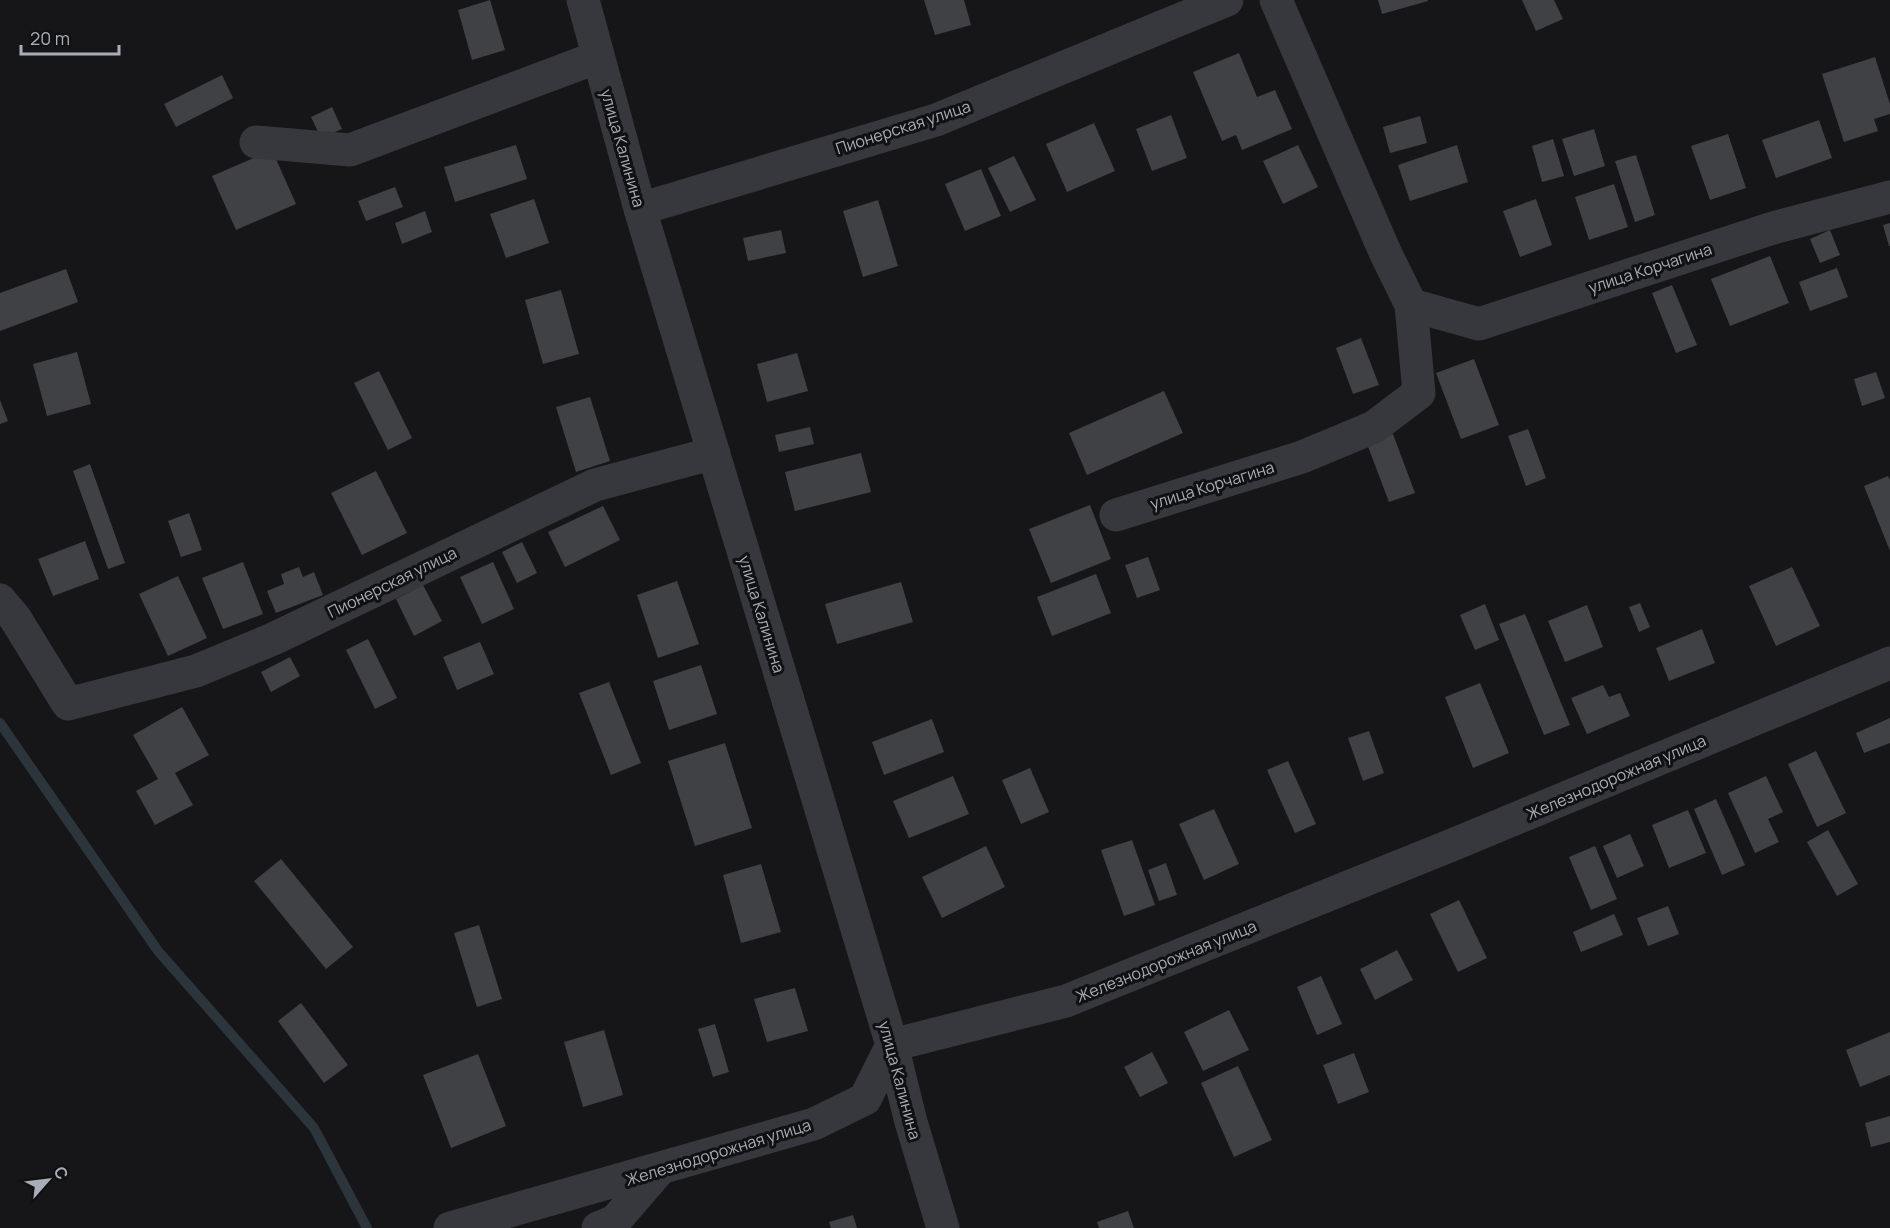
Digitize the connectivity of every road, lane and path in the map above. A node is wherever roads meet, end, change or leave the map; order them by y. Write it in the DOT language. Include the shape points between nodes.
graph roads {
  1 [pos="583,0"];
  2 [pos="1227,0"];
  3 [pos="1276,0"];
  4 [pos="598,57"];
  5 [pos="256,142"];
  6 [pos="1890,197"];
  7 [pos="640,209"];
  8 [pos="1412,305"];
  9 [pos="714,453"];
  10 [pos="1116,515"];
  11 [pos="0,600"];
  12 [pos="1890,663"];
  13 [pos="892,1046"];
  14 [pos="659,1170"];
  15 [pos="450,1228"];
  16 [pos="598,1228"];
  17 [pos="943,1228"];
  1 -- 4 [label="street, улица Калинина"];
  2 -- 7 [label="street, Пионерская улица" via="936,120"];
  3 -- 8 [label="street, улица Корчагина" via="1385,252"];
  4 -- 5 [label="street" via="350,150"];
  4 -- 7 [label="street, улица Калинина"];
  6 -- 8 [label="street, улица Корчагина" via="1773,228 1479,324"];
  7 -- 9 [label="street, улица Калинина"];
  8 -- 10 [label="street, улица Корчагина" via="1419,393 1374,427 1302,457"];
  9 -- 11 [label="street, Пионерская улица" via="595,485 273,639 196,671 68,704"];
  9 -- 13 [label="street, улица Калинина"];
  12 -- 13 [label="street, Железнодорожная улица" via="1066,1001"];
  13 -- 14 [label="street, Железнодорожная улица" via="865,1099 813,1124"];
  13 -- 17 [label="street, улица Калинина"];
  14 -- 15 [label="street, Железнодорожная улица"];
  14 -- 16 [label="street" via="615,1221"];
}
